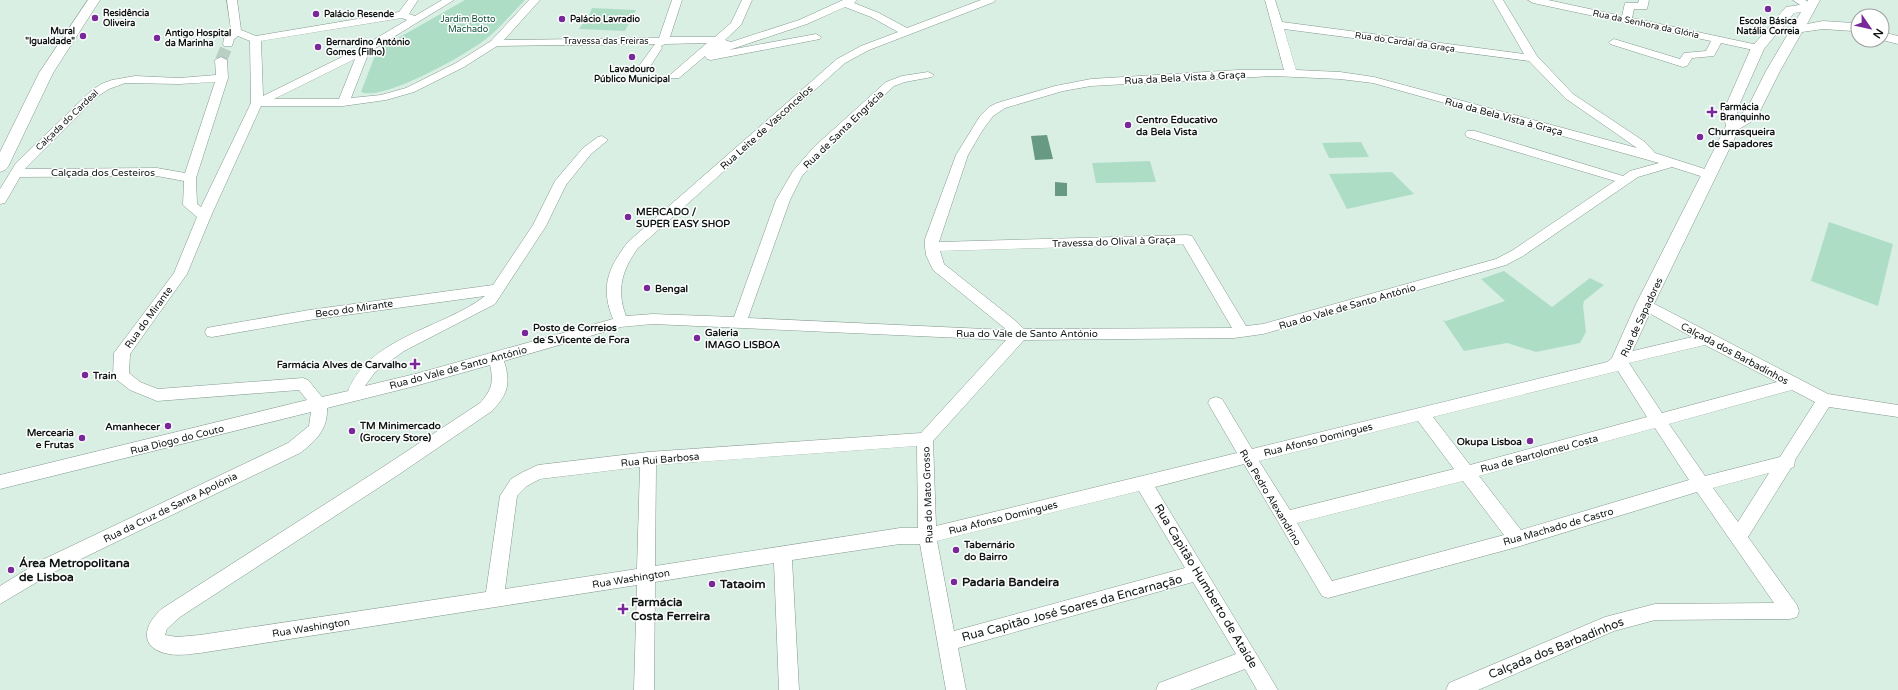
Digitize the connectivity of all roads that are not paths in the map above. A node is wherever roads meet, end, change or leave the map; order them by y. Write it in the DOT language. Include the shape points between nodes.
graph roads {
  1 [pos="94,0"];
  2 [pos="232,0"];
  3 [pos="413,0"];
  4 [pos="449,0"];
  5 [pos="535,0"];
  6 [pos="677,0"];
  7 [pos="734,0"];
  8 [pos="747,0"];
  9 [pos="990,0"];
  10 [pos="1270,0"];
  11 [pos="1498,0"];
  12 [pos="1533,0"];
  13 [pos="1644,0"];
  14 [pos="1798,0"];
  15 [pos="848,2"];
  16 [pos="1812,3"];
  17 [pos="403,15"];
  18 [pos="1627,17"];
  19 [pos="415,19"];
  20 [pos="1278,25"];
  21 [pos="1850,26"];
  22 [pos="1850,28"];
  23 [pos="1797,29"];
  24 [pos="236,32"];
  25 [pos="906,32"];
  26 [pos="816,38"];
  27 [pos="255,39"];
  28 [pos="1718,39"];
  29 [pos="717,40"];
  30 [pos="1614,42"];
  31 [pos="495,43"];
  32 [pos="228,44"];
  33 [pos="660,44"];
  34 [pos="731,46"];
  35 [pos="1758,48"];
  36 [pos="364,50"];
  37 [pos="1532,58"];
  38 [pos="221,60"];
  39 [pos="645,66"];
  40 [pos="1291,72"];
  41 [pos="928,75"];
  42 [pos="675,76"];
  43 [pos="222,78"];
  44 [pos="344,102"];
  45 [pos="257,103"];
  46 [pos="1733,126"];
  47 [pos="1471,134"];
  48 [pos="602,140"];
  49 [pos="1651,156"];
  50 [pos="1672,164"];
  51 [pos="0,167"];
  52 [pos="15,173"];
  53 [pos="1710,175"];
  54 [pos="190,178"];
  55 [pos="1624,180"];
  56 [pos="0,200"];
  57 [pos="204,216"];
  58 [pos="932,246"];
  59 [pos="498,289"];
  60 [pos="1646,304"];
  61 [pos="621,322"];
  62 [pos="739,323"];
  63 [pos="212,332"];
  64 [pos="1242,332"];
  65 [pos="1020,335"];
  66 [pos="1707,339"];
  67 [pos="495,357"];
  68 [pos="1620,360"];
  69 [pos="1792,384"];
  70 [pos="354,394"];
  71 [pos="1825,400"];
  72 [pos="1216,403"];
  73 [pos="318,404"];
  74 [pos="1898,411"];
  75 [pos="1421,414"];
  76 [pos="1658,420"];
  77 [pos="925,440"];
  78 [pos="1246,456"];
  79 [pos="648,459"];
  80 [pos="1788,462"];
  81 [pos="1466,473"];
  82 [pos="0,482"];
  83 [pos="1144,482"];
  84 [pos="1701,484"];
  85 [pos="1285,519"];
  86 [pos="927,536"];
  87 [pos="1738,537"];
  88 [pos="1517,539"];
  89 [pos="783,553"];
  90 [pos="1198,573"];
  91 [pos="645,576"];
  92 [pos="1328,590"];
  93 [pos="0,596"];
  94 [pos="494,599"];
  95 [pos="947,642"];
  96 [pos="1249,658"];
  97 [pos="644,690"];
  98 [pos="788,690"];
  99 [pos="956,690"];
  100 [pos="1166,690"];
  101 [pos="1268,690"];
  102 [pos="1456,690"];
  1 -- 51 [label="street" via="46,73"];
  2 -- 24 [label="street"];
  3 -- 17 [label="street"];
  4 -- 19 [label="street"];
  5 -- 31 [label="street"];
  6 -- 33 [label="street"];
  7 -- 8 [label="street"];
  8 -- 29 [label="street" via="736,25"];
  9 -- 25 [label="street, Rua Leite de Vasconcelos"];
  10 -- 20 [label="street"];
  11 -- 37 [label="street"];
  12 -- 28 [label="street, Rua da Senhora da Glória"];
  13 -- 18 [label="street" via="1643,7 1629,5"];
  14 -- 16 [label="street"];
  15 -- 25 [label="street"];
  15 -- 34 [label="street" via="803,22"];
  16 -- 21 [label="street" via="1826,17"];
  16 -- 23 [label="street"];
  16 -- 35 [label="street, Rua de Sapadores" via="1790,10"];
  17 -- 19 [label="street"];
  17 -- 27 [label="street"];
  19 -- 36 [label="street"];
  20 -- 37 [label="street, Rua do Cardal da Graça"];
  20 -- 40 [label="street"];
  22 -- 23 [label="street" via="1823,25"];
  23 -- 46 [label="street" via="1753,111"];
  24 -- 27 [label="street"];
  24 -- 32 [label="street" via="229,38"];
  25 -- 61 [label="street, Rua Leite de Vasconcelos" via="865,48 841,61 633,245 624,256 614,278 612,290 613,302"];
  26 -- 34 [label="street" via="711,57 710,53"];
  27 -- 45 [label="street"];
  28 -- 30 [label="street" via="1710,54 1688,55 1683,64"];
  28 -- 35 [label="street, Rua da Senhora da Glória"];
  29 -- 33 [label="street, Travessa das Freiras"];
  29 -- 34 [label="street"];
  29 -- 42 [label="street"];
  31 -- 33 [label="street, Travessa das Freiras"];
  31 -- 44 [label="street" via="460,65 410,90 382,98"];
  33 -- 39 [label="street"];
  35 -- 46 [label="street, Rua de Sapadores" via="1730,112"];
  36 -- 44 [label="street"];
  36 -- 45 [label="street"];
  37 -- 49 [label="street" via="1569,96 1641,145"];
  38 -- 43 [label="street"];
  40 -- 49 [label="street, Rua da Bela Vista à Graça" via="1374,80"];
  40 -- 58 [label="street, Rua da Bela Vista à Graça" via="1096,81 995,108 962,155 932,239"];
  41 -- 62 [label="street, Rua de Santa Engrácia" via="902,79 890,84 818,150 797,174 783,200"];
  43 -- 52 [label="street, Calçada do Cardeal" via="179,81 135,78 113,82 94,94"];
  43 -- 54 [label="street"];
  44 -- 45 [label="street"];
  45 -- 57 [label="street"];
  46 -- 53 [label="street, Rua de Sapadores"];
  47 -- 55 [label="street"];
  48 -- 59 [label="street" via="587,151 560,184 539,226"];
  49 -- 50 [label="street, Rua da Bela Vista à Graça"];
  50 -- 53 [label="street"];
  50 -- 55 [label="street, Rua do Vale de Santo António" via="1634,174"];
  52 -- 54 [label="street, Calçada dos Cesteiros" via="157,172"];
  52 -- 56 [label="street, Calçada do Cardeal"];
  53 -- 60 [label="street, Rua de Sapadores"];
  54 -- 57 [label="street" via="190,205"];
  55 -- 64 [label="street, Rua do Vale de Santo António" via="1502,262 1263,329"];
  57 -- 73 [label="street, Rua do Mirante" via="180,274 122,353 121,375 135,386 157,396 303,384"];
  58 -- 64 [label="street, Travessa do Olival à Graça" via="1187,239"];
  58 -- 65 [label="street, Rua da Bela Vista à Graça" via="938,267"];
  59 -- 63 [label="street, Beco do Mirante" via="323,313"];
  59 -- 70 [label="street" via="490,300 399,347 370,368 359,381"];
  60 -- 66 [label="street, Calçada dos Barbadinhos"];
  60 -- 68 [label="street, Rua de Sapadores"];
  61 -- 62 [label="street, Rua do Vale de Santo António" via="653,318"];
  61 -- 67 [label="street, Rua do Vale de Santo António"];
  62 -- 65 [label="street, Rua do Vale de Santo António"];
  64 -- 65 [label="street, Rua do Vale de Santo António"];
  65 -- 77 [label="street, Rua do Mato Grosso"];
  66 -- 68 [label="street, Rua Afonso Domingues"];
  66 -- 69 [label="street, Calçada dos Barbadinhos"];
  67 -- 70 [label="street, Rua do Vale de Santo António"];
  67 -- 94 [label="street, Rua Washington" via="501,388 486,407 172,611 155,631 156,639 160,643 181,646"];
  68 -- 75 [label="street, Rua Afonso Domingues" via="1612,367"];
  68 -- 76 [label="street, Rua de Sapadores" via="1626,374"];
  69 -- 71 [label="street, Calçada dos Barbadinhos"];
  69 -- 76 [label="street, Rua de Bartolomeu Costa"];
  70 -- 73 [label="street, Rua Diogo do Couto"];
  71 -- 74 [label="street, Calçada dos Barbadinhos"];
  71 -- 80 [label="street"];
  72 -- 78 [label="street, Rua Pedro Alexandrino"];
  73 -- 82 [label="street, Rua Diogo do Couto"];
  73 -- 93 [label="street, Rua da Cruz de Santa Apolónia" via="320,418 316,429 294,448 48,566"];
  75 -- 78 [label="street, Rua Afonso Domingues"];
  75 -- 81 [label="street"];
  76 -- 81 [label="street, Rua de Bartolomeu Costa"];
  76 -- 84 [label="street, Rua de Sapadores"];
  77 -- 79 [label="street, Rua Rui Barbosa"];
  77 -- 86 [label="street, Rua do Mato Grosso"];
  78 -- 83 [label="street, Rua Afonso Domingues"];
  78 -- 85 [label="street, Rua Pedro Alexandrino"];
  79 -- 91 [label="street"];
  79 -- 94 [label="street, Rua Rui Barbosa" via="538,472 524,478 513,487 509,496"];
  80 -- 84 [label="street, Rua Machado de Castro"];
  80 -- 87 [label="street"];
  81 -- 85 [label="street, Rua de Bartolomeu Costa"];
  81 -- 88 [label="street"];
  83 -- 86 [label="street, Rua Afonso Domingues"];
  83 -- 90 [label="street, Rua Capitão Humberto de Ataíde"];
  84 -- 87 [label="street, Rua de Sapadores"];
  84 -- 88 [label="street, Rua Machado de Castro"];
  85 -- 92 [label="street, Rua Pedro Alexandrino"];
  86 -- 89 [label="street, Rua Washington" via="900,536"];
  86 -- 95 [label="street, Rua do Mato Grosso"];
  87 -- 102 [label="street, Calçada dos Barbadinhos" via="1790,611 1655,612 1612,623"];
  88 -- 92 [label="street, Rua Machado de Castro"];
  89 -- 91 [label="street, Rua Washington"];
  89 -- 98 [label="street"];
  90 -- 95 [label="street, Rua Capitão José Soares da Encarnação"];
  90 -- 96 [label="street, Rua Capitão Humberto de Ataíde"];
  91 -- 94 [label="street, Rua Washington"];
  91 -- 97 [label="street"];
  95 -- 99 [label="street, Rua do Mato Grosso"];
  96 -- 100 [label="street"];
  96 -- 101 [label="street, Rua Capitão Humberto de Ataíde"];
}
